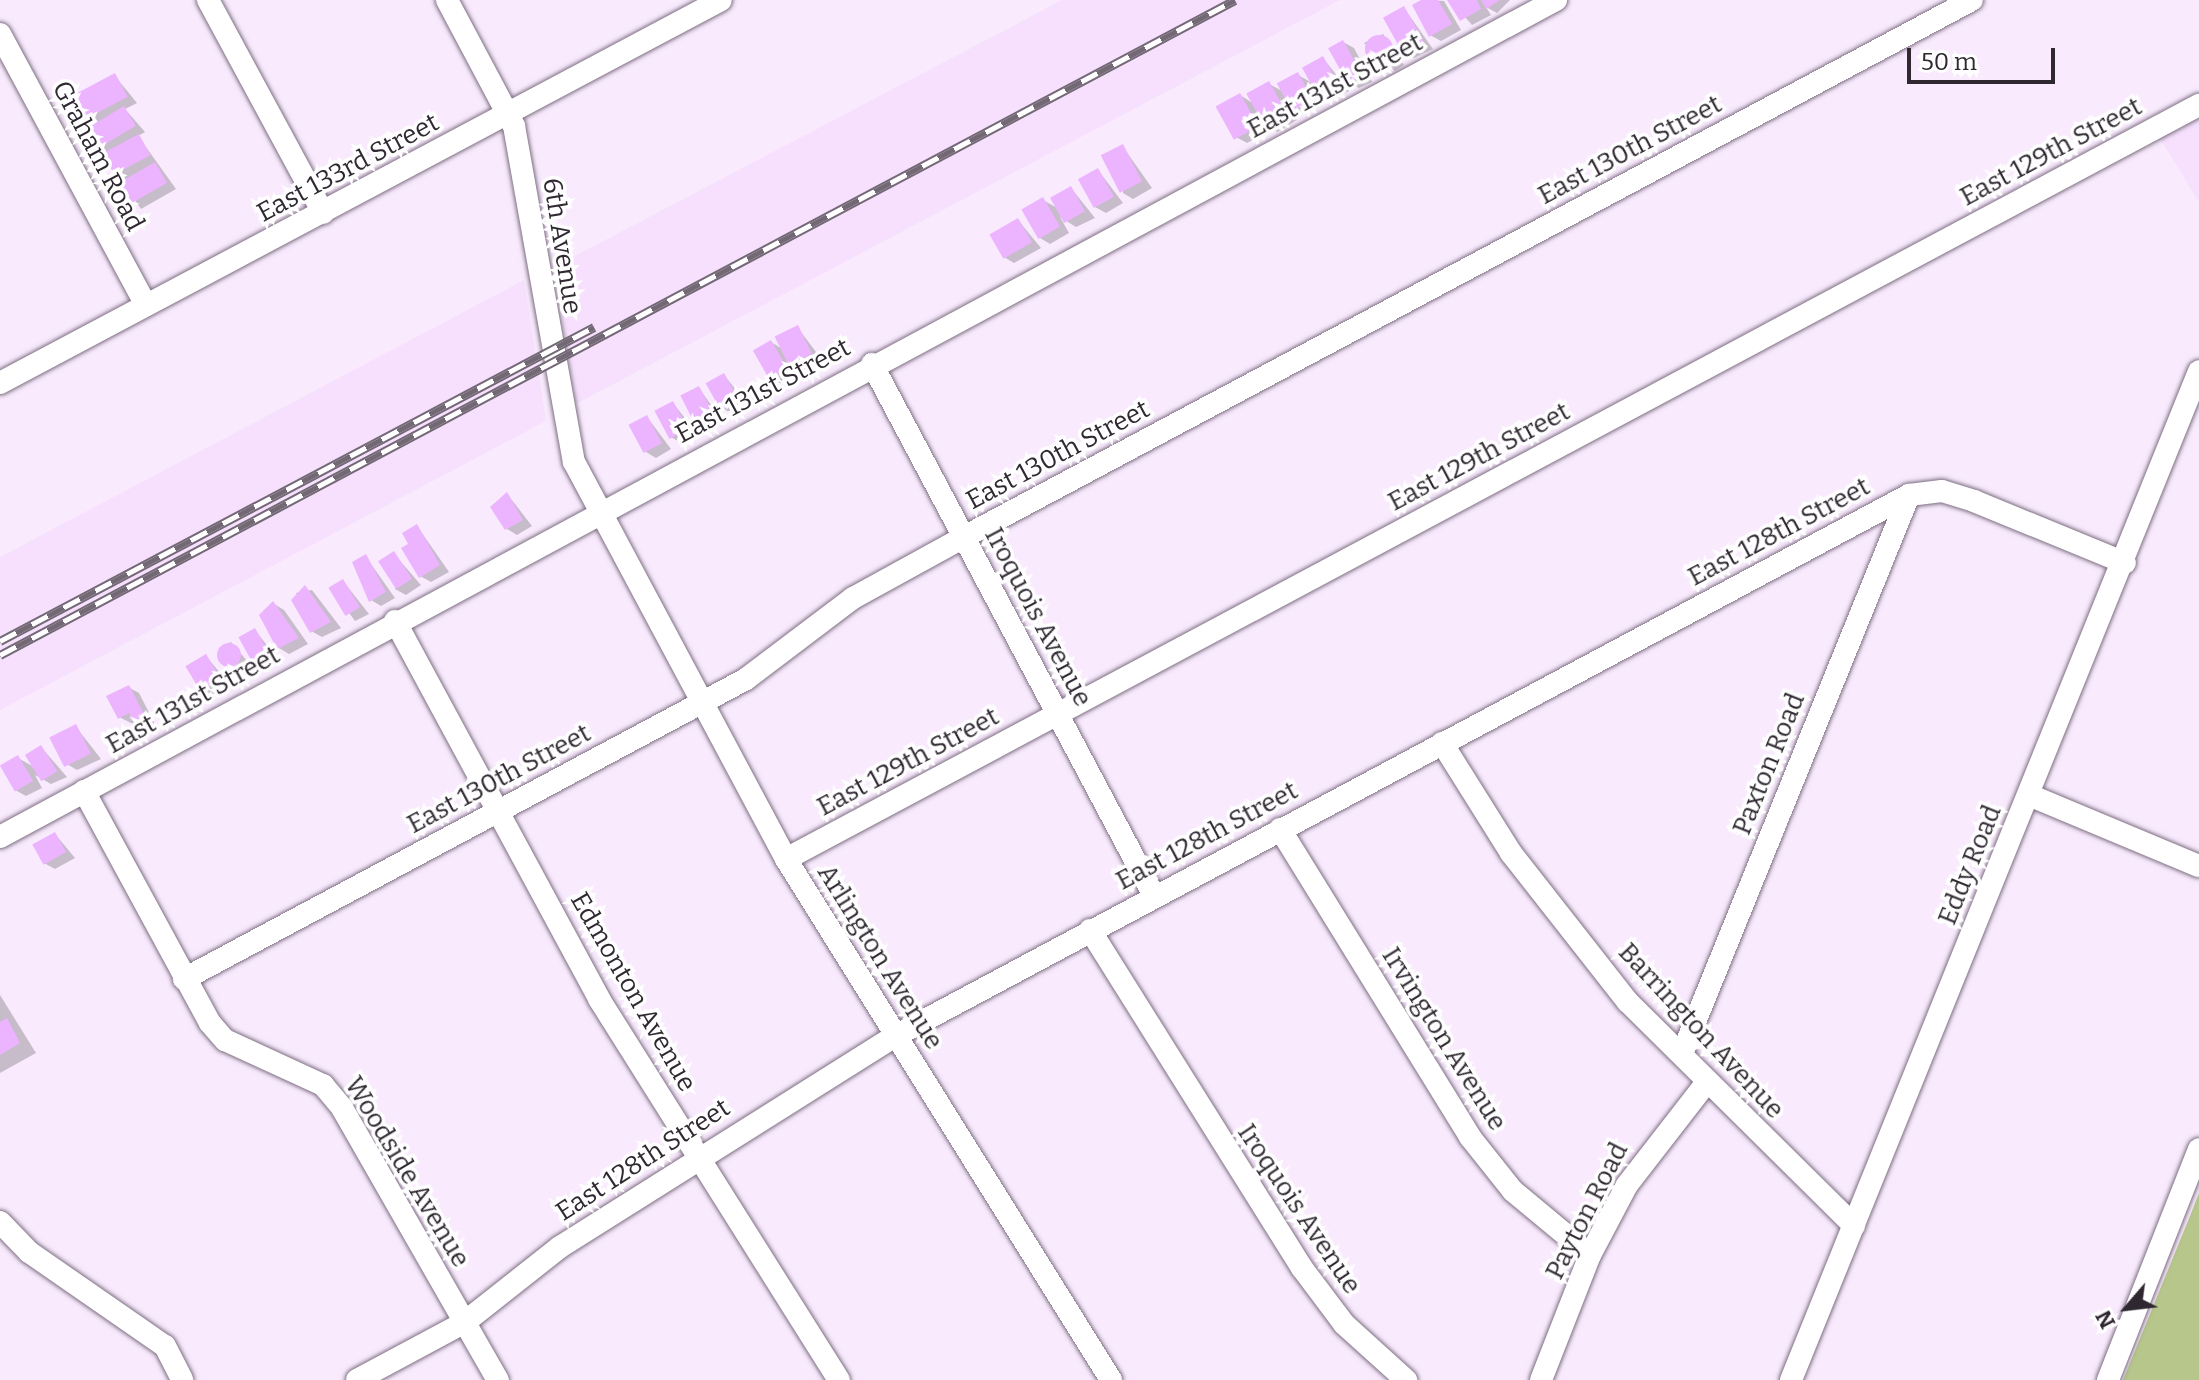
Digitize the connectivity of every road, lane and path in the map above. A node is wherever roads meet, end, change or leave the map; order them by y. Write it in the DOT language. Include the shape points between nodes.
graph roads {
  1 [pos="208,0"];
  2 [pos="447,0"];
  3 [pos="1556,0"];
  4 [pos="1972,0"];
  5 [pos="711,2"];
  6 [pos="0,34"];
  7 [pos="2199,105"];
  8 [pos="510,114"];
  9 [pos="323,213"];
  10 [pos="146,305"];
  11 [pos="872,364"];
  12 [pos="2199,371"];
  13 [pos="0,383"];
  14 [pos="1909,495"];
  15 [pos="598,510"];
  16 [pos="964,537"];
  17 [pos="2125,563"];
  18 [pos="395,621"];
  19 [pos="700,703"];
  20 [pos="1058,714"];
  21 [pos="1442,743"];
  22 [pos="84,791"];
  23 [pos="2029,795"];
  24 [pos="500,811"];
  25 [pos="1280,829"];
  26 [pos="0,837"];
  27 [pos="786,859"];
  28 [pos="2199,866"];
  29 [pos="1154,896"];
  30 [pos="1090,930"];
  31 [pos="184,979"];
  32 [pos="895,1036"];
  33 [pos="1682,1054"];
  34 [pos="1706,1083"];
  35 [pos="2199,1149"];
  36 [pos="698,1156"];
  37 [pos="0,1222"];
  38 [pos="1854,1226"];
  39 [pos="1590,1255"];
  40 [pos="465,1322"];
  41 [pos="182,1380"];
  42 [pos="357,1380"];
  43 [pos="498,1380"];
  44 [pos="839,1380"];
  45 [pos="1111,1380"];
  46 [pos="1406,1380"];
  47 [pos="1541,1380"];
  48 [pos="1791,1380"];
  49 [pos="2108,1380"];
  1 -- 9 [label="street"];
  2 -- 8 [label="street, 6th Avenue"];
  3 -- 11 [label="street, East 131st Street"];
  4 -- 16 [label="street, East 130th Street"];
  5 -- 8 [label="street, East 133rd Street"];
  6 -- 10 [label="street, Graham Road"];
  7 -- 20 [label="street, East 129th Street"];
  8 -- 9 [label="street, East 133rd Street"];
  8 -- 15 [label="street, 6th Avenue" via="562,424"];
  9 -- 10 [label="street, East 133rd Street"];
  10 -- 13 [label="street, East 133rd Street"];
  11 -- 15 [label="street, East 131st Street"];
  11 -- 16 [label="street, Iroquois Avenue"];
  12 -- 17 [label="street, Eddy Road"];
  14 -- 17 [label="street, East 128th Street" via="1942,491 1974,501"];
  14 -- 21 [label="street, East 128th Street"];
  14 -- 33 [label="street, Paxton Road"];
  15 -- 18 [label="street, East 131st Street"];
  15 -- 19 [label="street, Arlington Avenue"];
  16 -- 19 [label="street, East 130th Street" via="853,598 746,679"];
  16 -- 20 [label="street, Iroquois Avenue"];
  17 -- 23 [label="street, Eddy Road"];
  18 -- 22 [label="street, East 131st Street"];
  18 -- 24 [label="street, Edmonton Avenue"];
  19 -- 24 [label="street, East 130th Street"];
  19 -- 27 [label="street, Arlington Avenue"];
  20 -- 27 [label="street, East 129th Street"];
  20 -- 29 [label="street, Iroquois Avenue"];
  21 -- 25 [label="street, East 128th Street"];
  21 -- 33 [label="street, Barrington Avenue" via="1511,853 1628,1002"];
  22 -- 26 [label="street, East 131st Street"];
  22 -- 31 [label="street, Woodside Avenue"];
  23 -- 28 [label="street"];
  23 -- 38 [label="street, Eddy Road"];
  24 -- 31 [label="street, East 130th Street"];
  24 -- 36 [label="street, Edmonton Avenue" via="599,999"];
  25 -- 29 [label="street, East 128th Street"];
  25 -- 39 [label="street, Irvington Avenue" via="1470,1137 1513,1191"];
  27 -- 32 [label="street, Arlington Avenue"];
  29 -- 30 [label="street, East 128th Street"];
  30 -- 32 [label="street, East 128th Street"];
  30 -- 46 [label="street, Iroquois Avenue" via="1302,1268 1344,1324"];
  31 -- 40 [label="street, Woodside Avenue" via="225,1040 299,1070 342,1108"];
  32 -- 36 [label="street, East 128th Street"];
  32 -- 45 [label="street, Arlington Avenue"];
  33 -- 34 [label="street, Barrington Avenue"];
  34 -- 38 [label="street, Barrington Avenue"];
  34 -- 39 [label="street, Payton Road" via="1663,1130"];
  35 -- 49 [label="street"];
  36 -- 40 [label="street, East 128th Street" via="560,1247"];
  36 -- 44 [label="street, Edmonton Avenue"];
  37 -- 41 [label="street" via="29,1252 165,1346"];
  38 -- 48 [label="street, Eddy Road"];
  39 -- 47 [label="street, Payton Road"];
  40 -- 42 [label="street, East 128th Street"];
  40 -- 43 [label="street, Woodside Avenue"];
}
